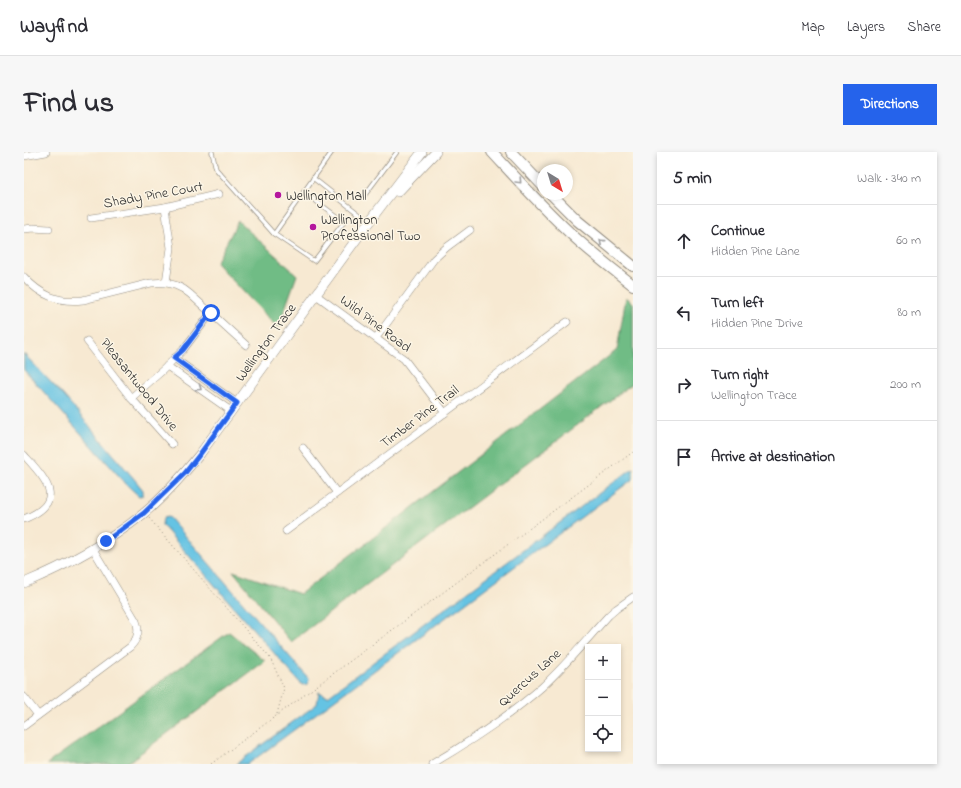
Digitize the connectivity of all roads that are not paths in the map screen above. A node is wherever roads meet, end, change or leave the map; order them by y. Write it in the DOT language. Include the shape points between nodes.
graph roads {
  1 [pos="46,152"];
  2 [pos="212,152"];
  3 [pos="332,152"];
  4 [pos="397,152"];
  5 [pos="422,152"];
  6 [pos="436,152"];
  7 [pos="492,152"];
  8 [pos="511,152"];
  9 [pos="24,156"];
  10 [pos="313,178"];
  11 [pos="537,180"];
  12 [pos="304,192"];
  13 [pos="219,194"];
  14 [pos="364,196"];
  15 [pos="557,200"];
  16 [pos="561,204"];
  17 [pos="165,207"];
  18 [pos="91,218"];
  19 [pos="369,222"];
  20 [pos="24,230"];
  21 [pos="49,230"];
  22 [pos="470,230"];
  23 [pos="569,232"];
  24 [pos="274,234"];
  25 [pos="633,266"];
  26 [pos="24,276"];
  27 [pos="166,282"];
  28 [pos="633,284"];
  29 [pos="316,295"];
  30 [pos="211,313"];
  31 [pos="567,322"];
  32 [pos="376,338"];
  33 [pos="87,341"];
  34 [pos="246,345"];
  35 [pos="174,358"];
  36 [pos="167,366"];
  37 [pos="132,398"];
  38 [pos="237,403"];
  39 [pos="231,411"];
  40 [pos="445,412"];
  41 [pos="172,444"];
  42 [pos="303,448"];
  43 [pos="24,455"];
  44 [pos="337,493"];
  45 [pos="24,519"];
  46 [pos="286,531"];
  47 [pos="93,550"];
  48 [pos="24,582"];
  49 [pos="633,597"];
  50 [pos="24,697"];
  51 [pos="38,715"];
  52 [pos="24,726"];
  53 [pos="432,764"];
  1 -- 9 [label="street"];
  2 -- 24 [label="lane" via="216,169"];
  3 -- 10 [label="lane"];
  4 -- 14 [label="lane"];
  5 -- 19 [label="street, Wellington Trace"];
  6 -- 19 [label="street, Wellington Trace"];
  7 -- 23 [label="main road, one-way" via="546,211"];
  8 -- 11 [label="main road"];
  10 -- 12 [label="lane"];
  10 -- 19 [label="lane"];
  12 -- 24 [label="lane"];
  12 -- 24 [label="lane" via="344,222 314,261"];
  13 -- 17 [label="street, Shady Pine Court"];
  15 -- 16 [label="main road"];
  16 -- 23 [label="main road"];
  25 -- 16 [label="main road, one-way"];
  17 -- 18 [label="street, Shady Pine Court"];
  17 -- 27 [label="street" via="171,243"];
  19 -- 29 [label="street, Wellington Trace"];
  20 -- 21 [label="street"];
  22 -- 32 [label="street" via="434,259"];
  23 -- 28 [label="main road"];
  26 -- 27 [label="street" via="46,295 64,301 82,300 151,283"];
  27 -- 30 [label="street" via="186,290"];
  29 -- 32 [label="street, Wild Pine Road"];
  29 -- 38 [label="street, Wellington Trace"];
  30 -- 34 [label="street"];
  30 -- 35 [label="street"];
  31 -- 40 [label="street, Timber Pine Trail"];
  32 -- 40 [label="street, Wild Pine Road" via="404,359"];
  33 -- 37 [label="street, Pleasantwood Drive"];
  35 -- 36 [label="street"];
  35 -- 38 [label="street"];
  36 -- 37 [label="street"];
  36 -- 39 [label="street, one-way"];
  37 -- 41 [label="street, Pleasantwood Drive"];
  38 -- 39 [label="street, Wellington Trace"];
  39 -- 47 [label="street, Wellington Trace" via="185,473 144,513"];
  40 -- 44 [label="street, Timber Pine Trail"];
  42 -- 44 [label="street"];
  43 -- 45 [label="street" via="48,484 49,492 48,501 43,509"];
  44 -- 46 [label="street, Timber Pine Trail"];
  47 -- 48 [label="street, Wellington Trace"];
  47 -- 51 [label="street" via="136,621 138,635 130,647"];
  49 -- 53 [label="street, Quercus Lane" via="609,615 526,701"];
  50 -- 51 [label="street"];
  51 -- 52 [label="street"];
}
